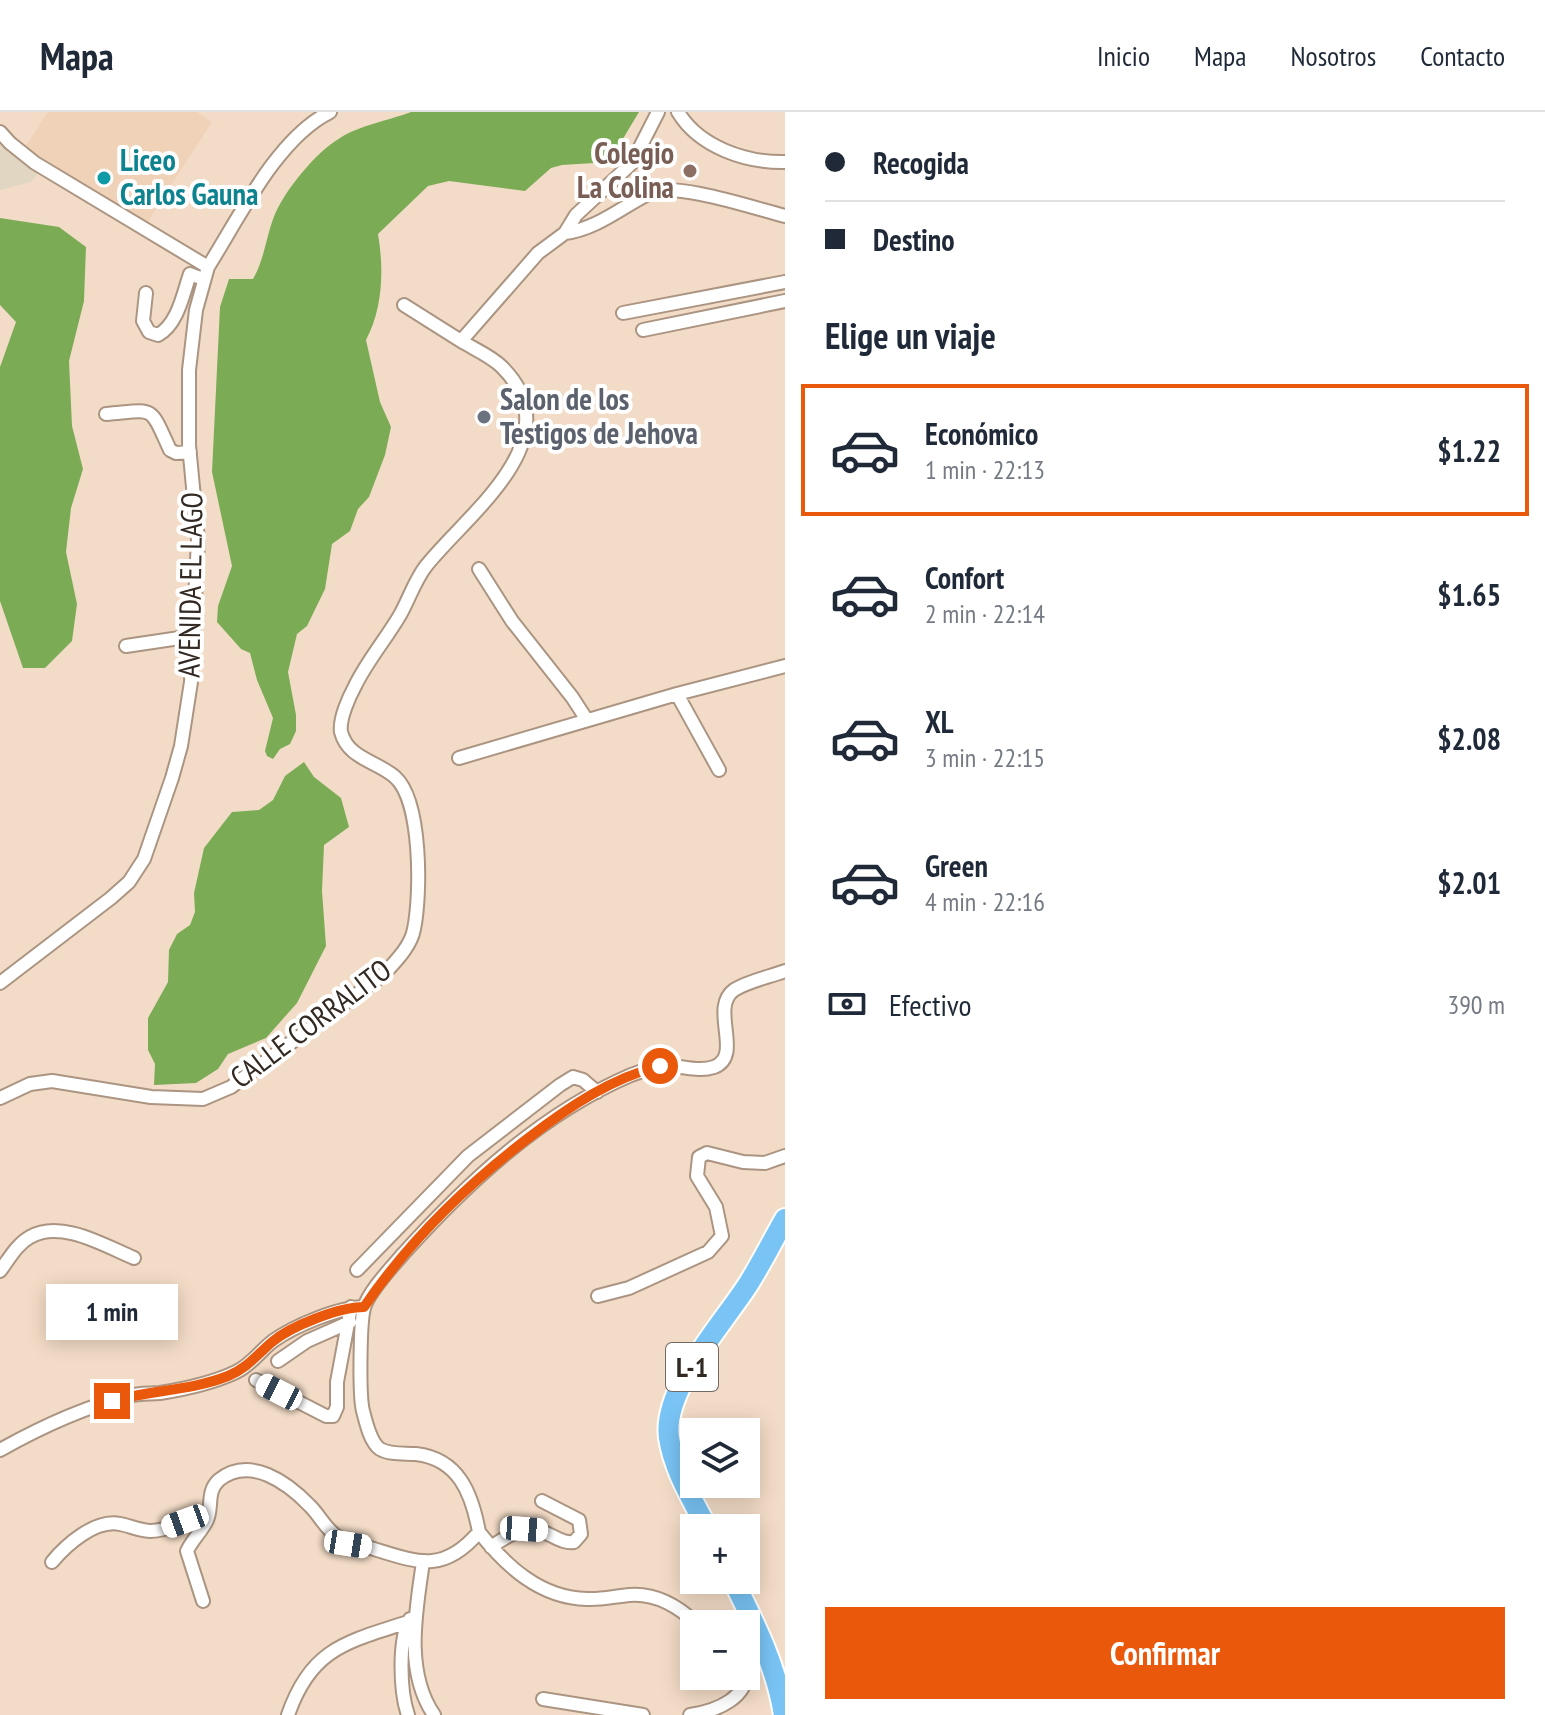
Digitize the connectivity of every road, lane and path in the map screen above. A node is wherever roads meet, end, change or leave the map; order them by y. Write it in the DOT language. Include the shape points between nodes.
graph roads {
  1 [pos="330,112"];
  2 [pos="658,112"];
  3 [pos="678,112"];
  4 [pos="0,132"];
  5 [pos="785,162"];
  6 [pos="785,216"];
  7 [pos="565,233"];
  8 [pos="205,273"];
  9 [pos="785,282"];
  10 [pos="146,293"];
  11 [pos="785,301"];
  12 [pos="404,305"];
  13 [pos="623,313"];
  14 [pos="643,330"];
  15 [pos="461,341"];
  16 [pos="106,414"];
  17 [pos="190,452"];
  18 [pos="479,569"];
  19 [pos="193,636"];
  20 [pos="126,646"];
  21 [pos="785,666"];
  22 [pos="677,694"];
  23 [pos="587,720"];
  24 [pos="459,758"];
  25 [pos="719,770"];
  26 [pos="785,971"];
  27 [pos="0,983"];
  28 [pos="597,1092"];
  29 [pos="0,1098"];
  30 [pos="785,1156"];
  31 [pos="785,1219"];
  32 [pos="785,1241"];
  33 [pos="134,1258"];
  34 [pos="357,1270"];
  35 [pos="0,1271"];
  36 [pos="598,1296"];
  37 [pos="358,1307"];
  38 [pos="350,1322"];
  39 [pos="278,1361"];
  40 [pos="256,1380"];
  41 [pos="680,1441"];
  42 [pos="0,1450"];
  43 [pos="542,1501"];
  44 [pos="209,1510"];
  45 [pos="700,1514"];
  46 [pos="479,1532"];
  47 [pos="491,1547"];
  48 [pos="52,1562"];
  49 [pos="423,1562"];
  50 [pos="740,1594"];
  51 [pos="751,1594"];
  52 [pos="203,1601"];
  53 [pos="416,1610"];
  54 [pos="680,1612"];
  55 [pos="408,1622"];
  56 [pos="785,1679"];
  57 [pos="739,1690"];
  58 [pos="735,1698"];
  59 [pos="543,1699"];
  60 [pos="288,1715"];
  61 [pos="408,1715"];
  62 [pos="434,1715"];
  63 [pos="643,1715"];
  64 [pos="690,1715"];
  65 [pos="725,1715"];
  66 [pos="784,1715"];
  1 -- 8 [label="street, AVENIDA EL LAGO" via="281,152"];
  2 -- 7 [label="street" via="632,163 576,215"];
  3 -- 5 [label="street" via="718,149"];
  4 -- 8 [label="street" via="35,163"];
  6 -- 7 [label="street" via="704,195 653,191 598,222"];
  7 -- 15 [label="street" via="538,253"];
  8 -- 10 [label="street" via="190,274 174,318 158,335 143,321"];
  8 -- 17 [label="street, AVENIDA EL LAGO" via="189,370"];
  9 -- 13 [label="street"];
  11 -- 14 [label="street"];
  12 -- 15 [label="street"];
  15 -- 29 [label="street, CALLE CORRALITO" via="500,365 520,389 526,400 524,436 496,491 419,576 355,685 340,729 358,756 396,777 407,792 416,823 414,931 400,956 384,974 244,1077 203,1099 151,1097 52,1081"];
  16 -- 17 [label="street" via="148,411 170,450"];
  17 -- 19 [label="street, AVENIDA EL LAGO" via="198,540"];
  18 -- 23 [label="street"];
  19 -- 20 [label="street"];
  19 -- 27 [label="street, AVENIDA EL LAGO" via="181,746 144,859 111,898"];
  21 -- 22 [label="street"];
  22 -- 23 [label="street"];
  22 -- 25 [label="street"];
  23 -- 24 [label="street"];
  26 -- 28 [label="street" via="733,991 726,999 727,1052 714,1067 660,1066"];
  28 -- 34 [label="street" via="573,1077 560,1085 468,1156"];
  28 -- 37 [label="street" via="479,1176"];
  30 -- 36 [label="street" via="765,1163 719,1154 699,1157 697,1176 716,1207 722,1236 708,1252 629,1288"];
  31 -- 45 [label="main road, L-1" via="671,1406 669,1437 677,1470"];
  32 -- 41 [label="main road, L-1" via="692,1382 681,1409"];
  33 -- 35 [label="street" via="78,1235 48,1231 19,1245"];
  37 -- 38 [label="street"];
  37 -- 42 [label="street" via="275,1340 228,1376 91,1407"];
  37 -- 46 [label="street" via="359,1388 374,1442 381,1450 432,1457 452,1469 469,1493"];
  38 -- 39 [label="street"];
  38 -- 40 [label="street" via="333,1416"];
  43 -- 47 [label="street" via="579,1520 581,1534 574,1542 524,1529 510,1532"];
  44 -- 48 [label="street" via="152,1531 111,1523 95,1528 64,1547"];
  44 -- 49 [label="street" via="211,1489 220,1479 258,1471 292,1490 322,1525 348,1544"];
  44 -- 52 [label="street" via="187,1551"];
  46 -- 47 [label="street"];
  46 -- 49 [label="street" via="449,1556"];
  47 -- 54 [label="street" via="512,1569 560,1595 585,1599 635,1594 661,1599"];
  49 -- 53 [label="street"];
  50 -- 66 [label="main road"];
  51 -- 56 [label="main road"];
  53 -- 55 [label="street"];
  53 -- 62 [label="street" via="415,1658"];
  55 -- 60 [label="street" via="330,1651 297,1690"];
  55 -- 61 [label="street" via="402,1664"];
  57 -- 58 [label="street"];
  58 -- 64 [label="street" via="712,1712"];
  58 -- 65 [label="street"];
  59 -- 63 [label="street"];
}
